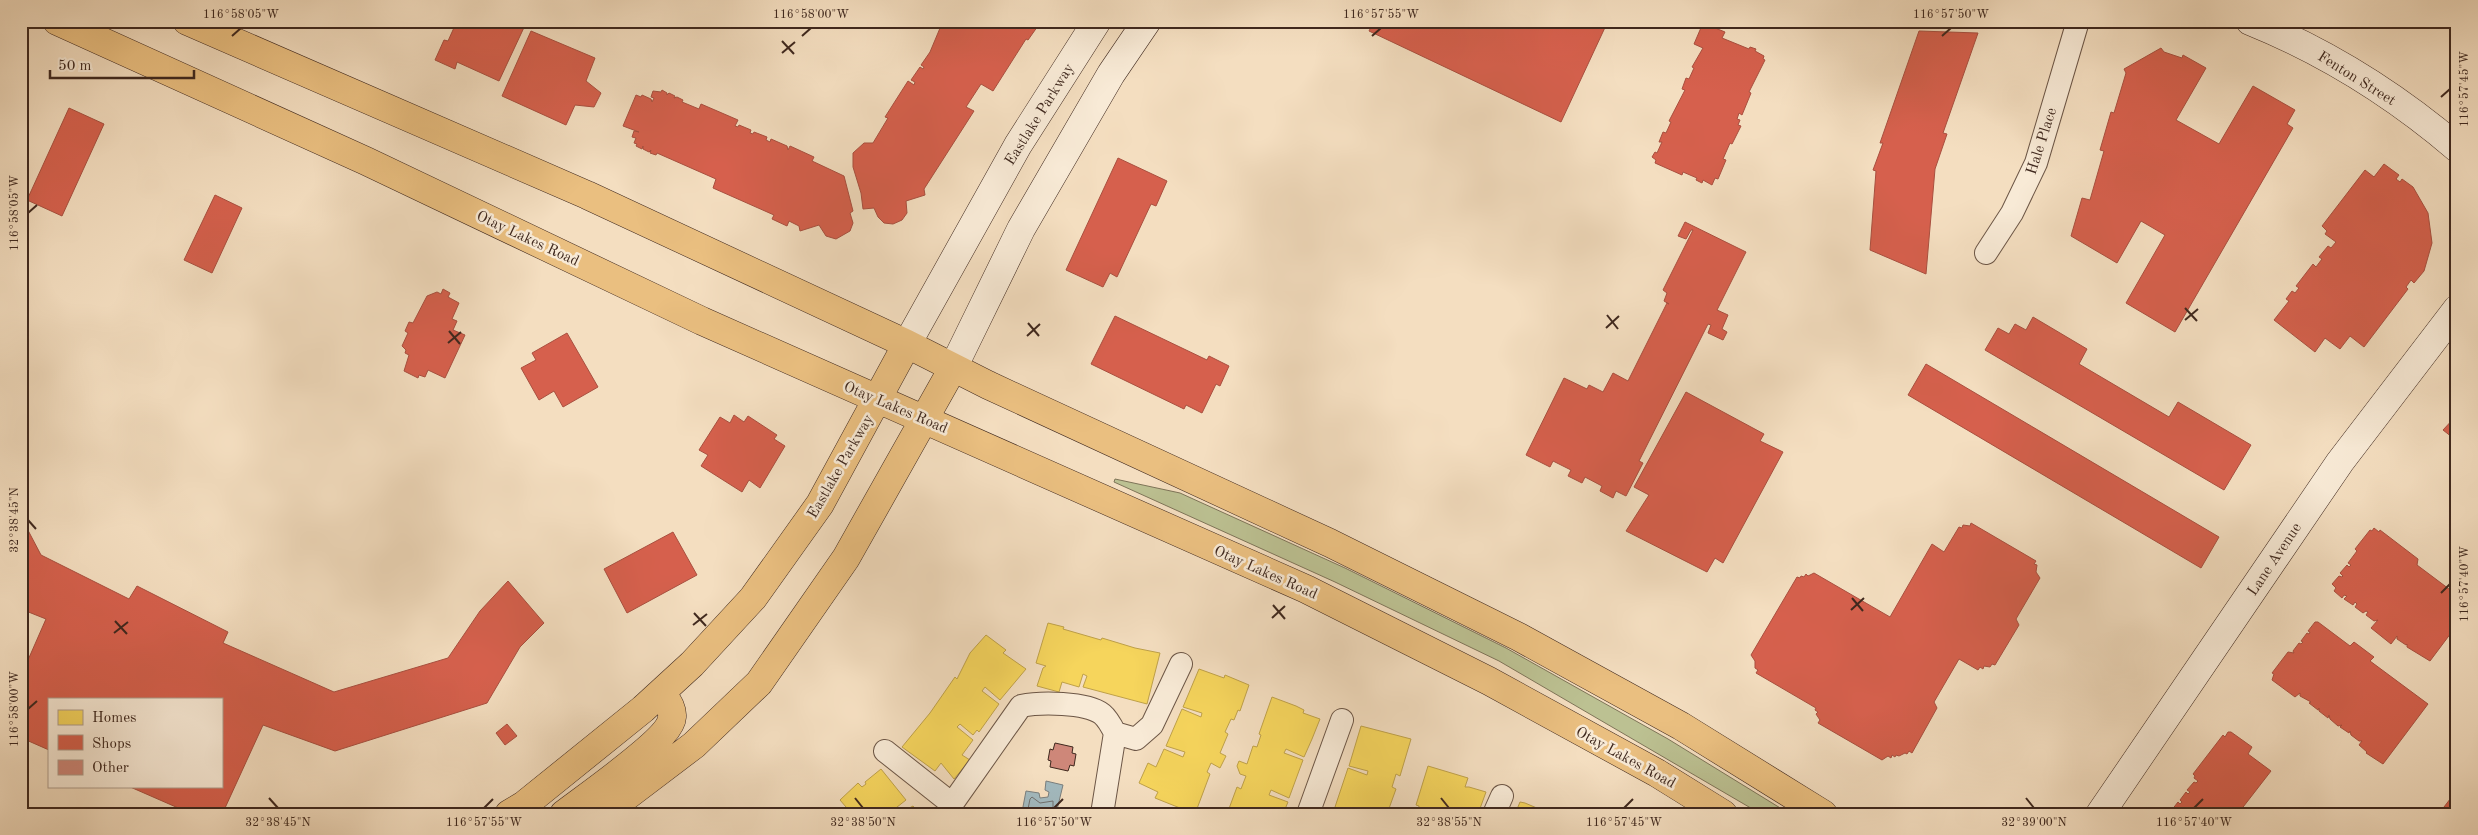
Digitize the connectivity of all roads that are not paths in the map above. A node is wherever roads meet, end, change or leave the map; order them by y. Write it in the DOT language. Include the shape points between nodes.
graph roads {
  1 [pos="57,21"];
  2 [pos="187,21"];
  3 [pos="1098,21"];
  4 [pos="1147,21"];
  5 [pos="2078,21"];
  6 [pos="2250,21"];
  7 [pos="2457,148"];
  8 [pos="1986,253"];
  9 [pos="2457,310"];
  10 [pos="907,344"];
  11 [pos="953,368"];
  12 [pos="878,400"];
  13 [pos="926,419"];
  14 [pos="1181,664"];
  15 [pos="662,693"];
  16 [pos="1342,720"];
  17 [pos="1115,733"];
  18 [pos="885,751"];
  19 [pos="952,809"];
  20 [pos="509,814"];
  21 [pos="564,814"];
  22 [pos="602,814"];
  23 [pos="1102,814"];
  24 [pos="1308,814"];
  25 [pos="1724,814"];
  26 [pos="1823,814"];
  27 [pos="2100,814"];
  1 -- 12 [label="main road, Otay Lakes Road"];
  2 -- 10 [label="main road" via="586,194"];
  3 -- 10 [label="main road, Eastlake Parkway" via="1018,145"];
  4 -- 11 [label="main road" via="1111,74 1021,229"];
  5 -- 8 [label="street, Hale Place" via="2036,163 2012,213"];
  6 -- 7 [label="main road, Fenton Street" via="2335,63 2427,122"];
  9 -- 27 [label="main road, Lane Avenue" via="2340,462"];
  10 -- 11 [label="main road"];
  10 -- 12 [label="main road, Eastlake Parkway"];
  11 -- 13 [label="main road"];
  11 -- 26 [label="main road" via="1330,543 1519,637 1681,726"];
  12 -- 13 [label="main road, Otay Lakes Road"];
  12 -- 15 [label="main road, Eastlake Parkway" via="820,504 753,598"];
  13 -- 22 [label="main road" via="846,558 759,683 694,745"];
  13 -- 25 [label="main road, Otay Lakes Road" via="1314,594 1489,681 1657,773"];
  14 -- 17 [label="street" via="1152,725 1136,739"];
  15 -- 20 [label="main road, Eastlake Parkway"];
  15 -- 21 [label="main road" via="672,718 666,731 611,779"];
  16 -- 24 [label="street"];
  17 -- 19 [label="street" via="1102,713 1085,708 1042,703 1021,706"];
  17 -- 23 [label="street"];
  18 -- 19 [label="street"];
}
